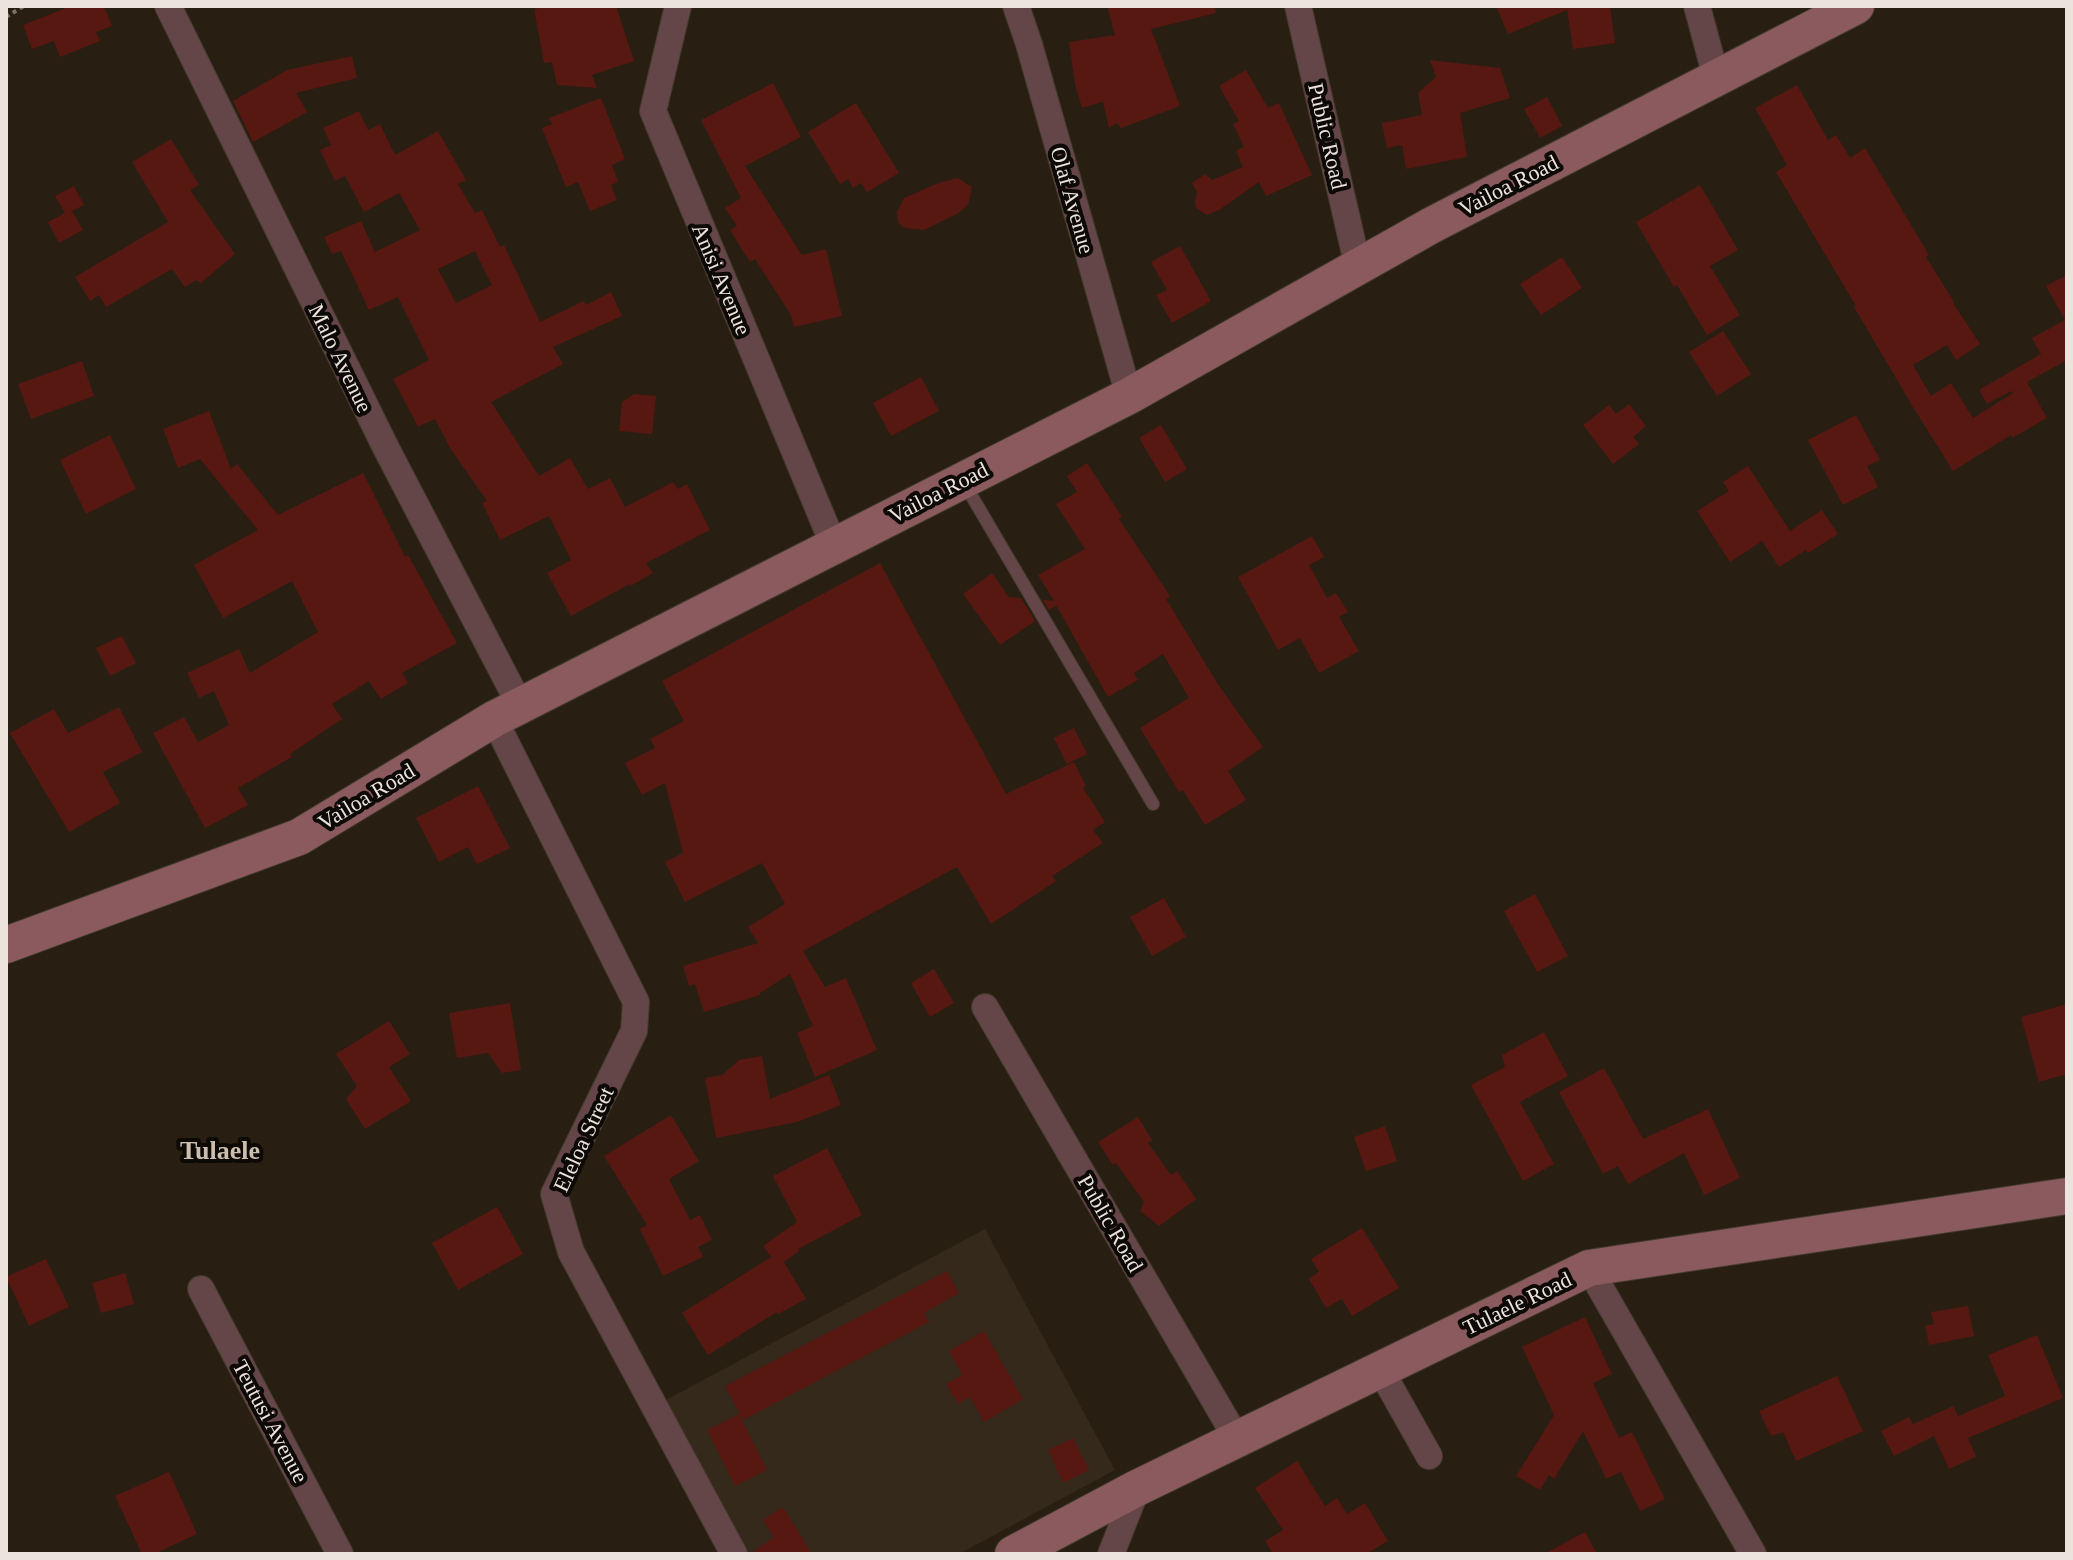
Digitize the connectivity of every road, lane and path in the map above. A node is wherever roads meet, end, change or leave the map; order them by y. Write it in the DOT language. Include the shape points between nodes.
graph roads {
  1 [pos="24,6"];
  2 [pos="168,6"];
  3 [pos="678,6"];
  4 [pos="1016,6"];
  5 [pos="1298,6"];
  6 [pos="1697,6"];
  7 [pos="1856,6"];
  8 [pos="6,17"];
  9 [pos="1716,77"];
  10 [pos="1358,267"];
  11 [pos="1129,396"];
  12 [pos="962,480"];
  13 [pos="834,546"];
  14 [pos="508,713"];
  15 [pos="1153,804"];
  16 [pos="6,945"];
  17 [pos="985,1007"];
  18 [pos="2067,1196"];
  19 [pos="1589,1268"];
  20 [pos="201,1289"];
  21 [pos="1380,1369"];
  22 [pos="1237,1439"];
  23 [pos="1429,1456"];
  24 [pos="1137,1488"];
  25 [pos="340,1554"];
  26 [pos="734,1554"];
  27 [pos="1013,1554"];
  28 [pos="1111,1554"];
  29 [pos="1753,1554"];
  1 -- 8 [label="path"];
  2 -- 14 [label="street, Malo Avenue" via="386,448"];
  3 -- 13 [label="street, Anisi Avenue" via="653,111"];
  4 -- 11 [label="street, Olaf Avenue"];
  5 -- 10 [label="street, Public Road"];
  6 -- 9 [label="street"];
  7 -- 9 [label="main road, Vailoa Road"];
  9 -- 10 [label="main road, Vailoa Road"];
  10 -- 11 [label="main road, Vailoa Road"];
  11 -- 12 [label="main road, Vailoa Road"];
  12 -- 13 [label="main road, Vailoa Road"];
  12 -- 15 [label="lane"];
  13 -- 14 [label="main road, Vailoa Road"];
  14 -- 16 [label="main road, Vailoa Road" via="299,837"];
  14 -- 26 [label="street, Eleloa Street" via="636,1002 634,1031 554,1194 571,1252"];
  17 -- 22 [label="street, Public Road"];
  18 -- 19 [label="main road, Tulaele Road"];
  19 -- 21 [label="main road, Tulaele Road"];
  19 -- 29 [label="street"];
  20 -- 25 [label="street, Teutusi Avenue"];
  21 -- 22 [label="main road, Tulaele Road"];
  21 -- 23 [label="street"];
  22 -- 24 [label="main road, Tulaele Road"];
  24 -- 27 [label="main road, Tulaele Road"];
  24 -- 28 [label="street"];
}
